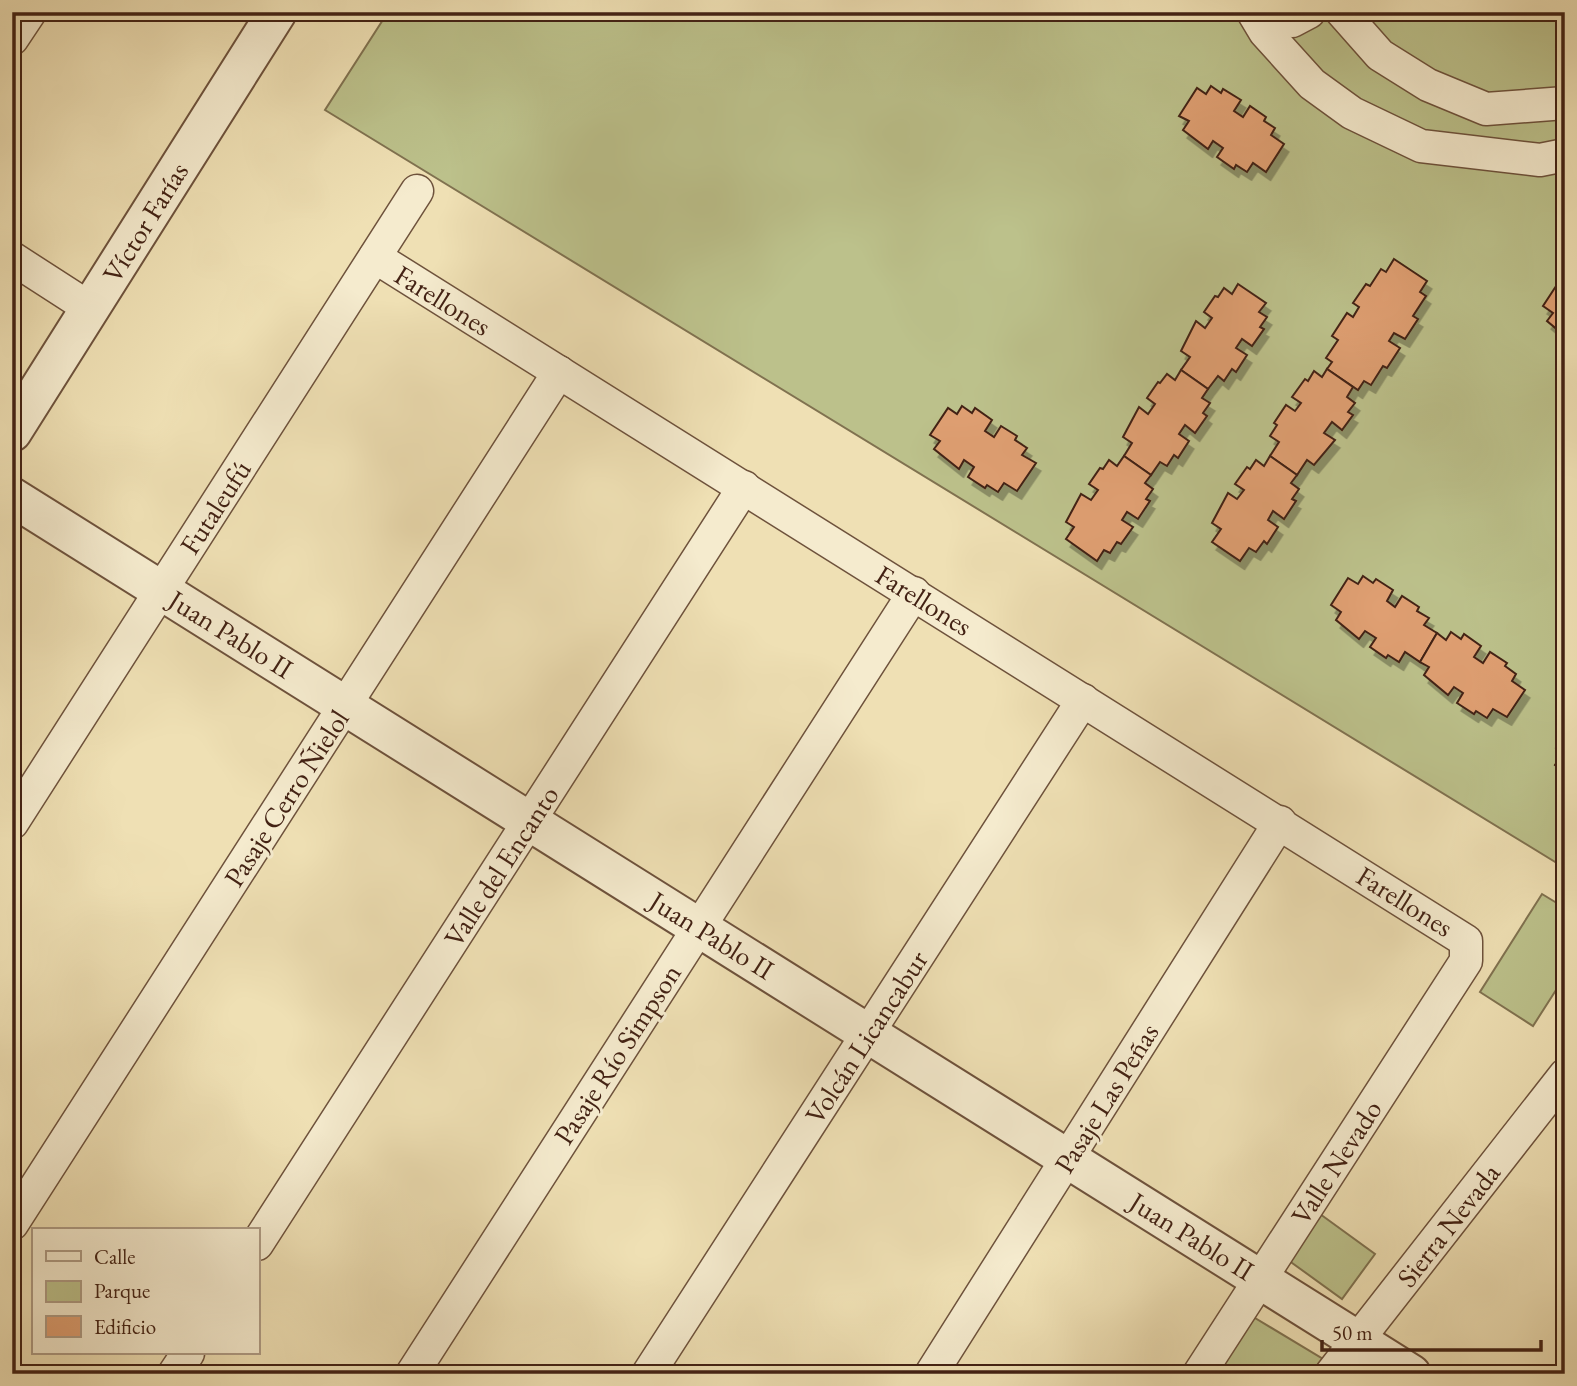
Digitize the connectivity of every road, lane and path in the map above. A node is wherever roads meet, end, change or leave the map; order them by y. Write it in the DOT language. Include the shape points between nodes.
graph roads {
  1 [pos="30,12"];
  2 [pos="277,12"];
  3 [pos="1253,12"];
  4 [pos="1263,12"];
  5 [pos="1309,12"];
  6 [pos="1342,12"];
  7 [pos="12,39"];
  8 [pos="1565,103"];
  9 [pos="1565,155"];
  10 [pos="417,191"];
  11 [pos="374,257"];
  12 [pos="12,258"];
  13 [pos="91,309"];
  14 [pos="559,372"];
  15 [pos="12,432"];
  16 [pos="744,487"];
  17 [pos="12,498"];
  18 [pos="161,590"];
  19 [pos="914,593"];
  20 [pos="1083,699"];
  21 [pos="345,705"];
  22 [pos="529,821"];
  23 [pos="1280,822"];
  24 [pos="12,823"];
  25 [pos="699,927"];
  26 [pos="1468,948"];
  27 [pos="868,1034"];
  28 [pos="1565,1075"];
  29 [pos="1067,1158"];
  30 [pos="12,1224"];
  31 [pos="259,1241"];
  32 [pos="1261,1279"];
  33 [pos="1357,1340"];
  34 [pos="187,1354"];
  35 [pos="1396,1370"];
  36 [pos="174,1374"];
  37 [pos="412,1374"];
  38 [pos="649,1374"];
  39 [pos="931,1374"];
  40 [pos="1199,1374"];
  41 [pos="1331,1374"];
  1 -- 7 [label="street"];
  2 -- 13 [label="street, Víctor Farías"];
  3 -- 9 [label="street" via="1312,84 1352,113 1421,146 1540,160"];
  4 -- 5 [label="street" via="1292,21"];
  6 -- 8 [label="street" via="1380,55 1428,85 1486,108"];
  10 -- 11 [label="street, Futaleufú"];
  11 -- 14 [label="street, Farellones"];
  11 -- 18 [label="street, Futaleufú"];
  12 -- 13 [label="street"];
  13 -- 15 [label="street, Víctor Farías"];
  14 -- 16 [label="street, Farellones"];
  14 -- 21 [label="street, Pasaje Cerro Ñielol"];
  16 -- 19 [label="street, Farellones"];
  16 -- 22 [label="street, Valle del Encanto"];
  17 -- 18 [label="street, Juan Pablo II"];
  18 -- 21 [label="street, Juan Pablo II"];
  18 -- 24 [label="street, Futaleufú"];
  19 -- 20 [label="street, Farellones"];
  19 -- 25 [label="street, Pasaje Río Simpson"];
  20 -- 23 [label="street, Farellones"];
  20 -- 27 [label="street, Volcán Licancabur"];
  21 -- 22 [label="street, Juan Pablo II"];
  21 -- 30 [label="street, Pasaje Cerro Ñielol"];
  22 -- 25 [label="street, Juan Pablo II"];
  22 -- 31 [label="street, Valle del Encanto"];
  23 -- 26 [label="street, Farellones" via="1461,936"];
  23 -- 29 [label="street, Pasaje Las Peñas"];
  25 -- 27 [label="street, Juan Pablo II"];
  25 -- 37 [label="street, Pasaje Río Simpson"];
  26 -- 32 [label="street, Valle Nevado" via="1466,961"];
  27 -- 29 [label="street, Juan Pablo II"];
  27 -- 38 [label="street, Volcán Licancabur"];
  28 -- 33 [label="street, Sierra Nevada"];
  29 -- 32 [label="street, Juan Pablo II"];
  29 -- 39 [label="street, Pasaje Las Peñas"];
  32 -- 33 [label="street, Juan Pablo II"];
  32 -- 40 [label="street, Valle Nevado"];
  33 -- 35 [label="street, Juan Pablo II"];
  33 -- 41 [label="street, Sierra Nevada"];
  34 -- 36 [label="street"];
}
